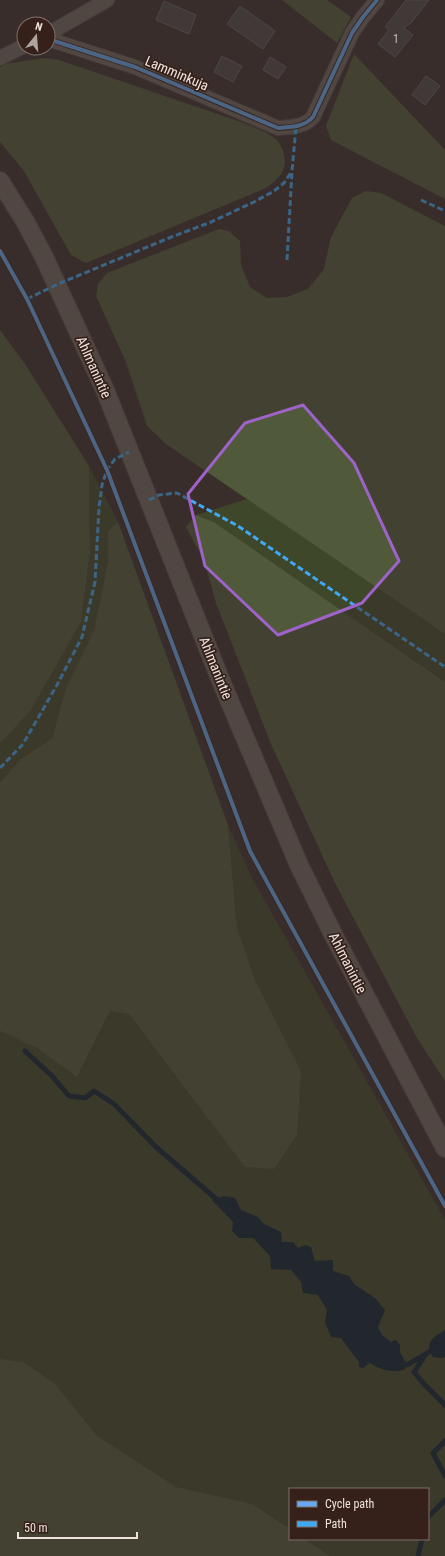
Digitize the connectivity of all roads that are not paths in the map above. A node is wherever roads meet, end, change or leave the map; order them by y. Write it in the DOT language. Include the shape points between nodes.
graph roads {
  1 [pos="108,0"];
  2 [pos="377,0"];
  3 [pos="56,29"];
  4 [pos="56,42"];
  5 [pos="16,50"];
  6 [pos="0,58"];
  7 [pos="0,181"];
  8 [pos="445,1148"];
  1 -- 3 [label="street"];
  2 -- 4 [label="street, Lamminkuja" via="352,33 314,117 307,124 296,127 278,128 135,67"];
  5 -- 6 [label="street"];
  7 -- 8 [label="street, Ahlmanintie" via="44,257 105,390 220,681 299,865"];
}
